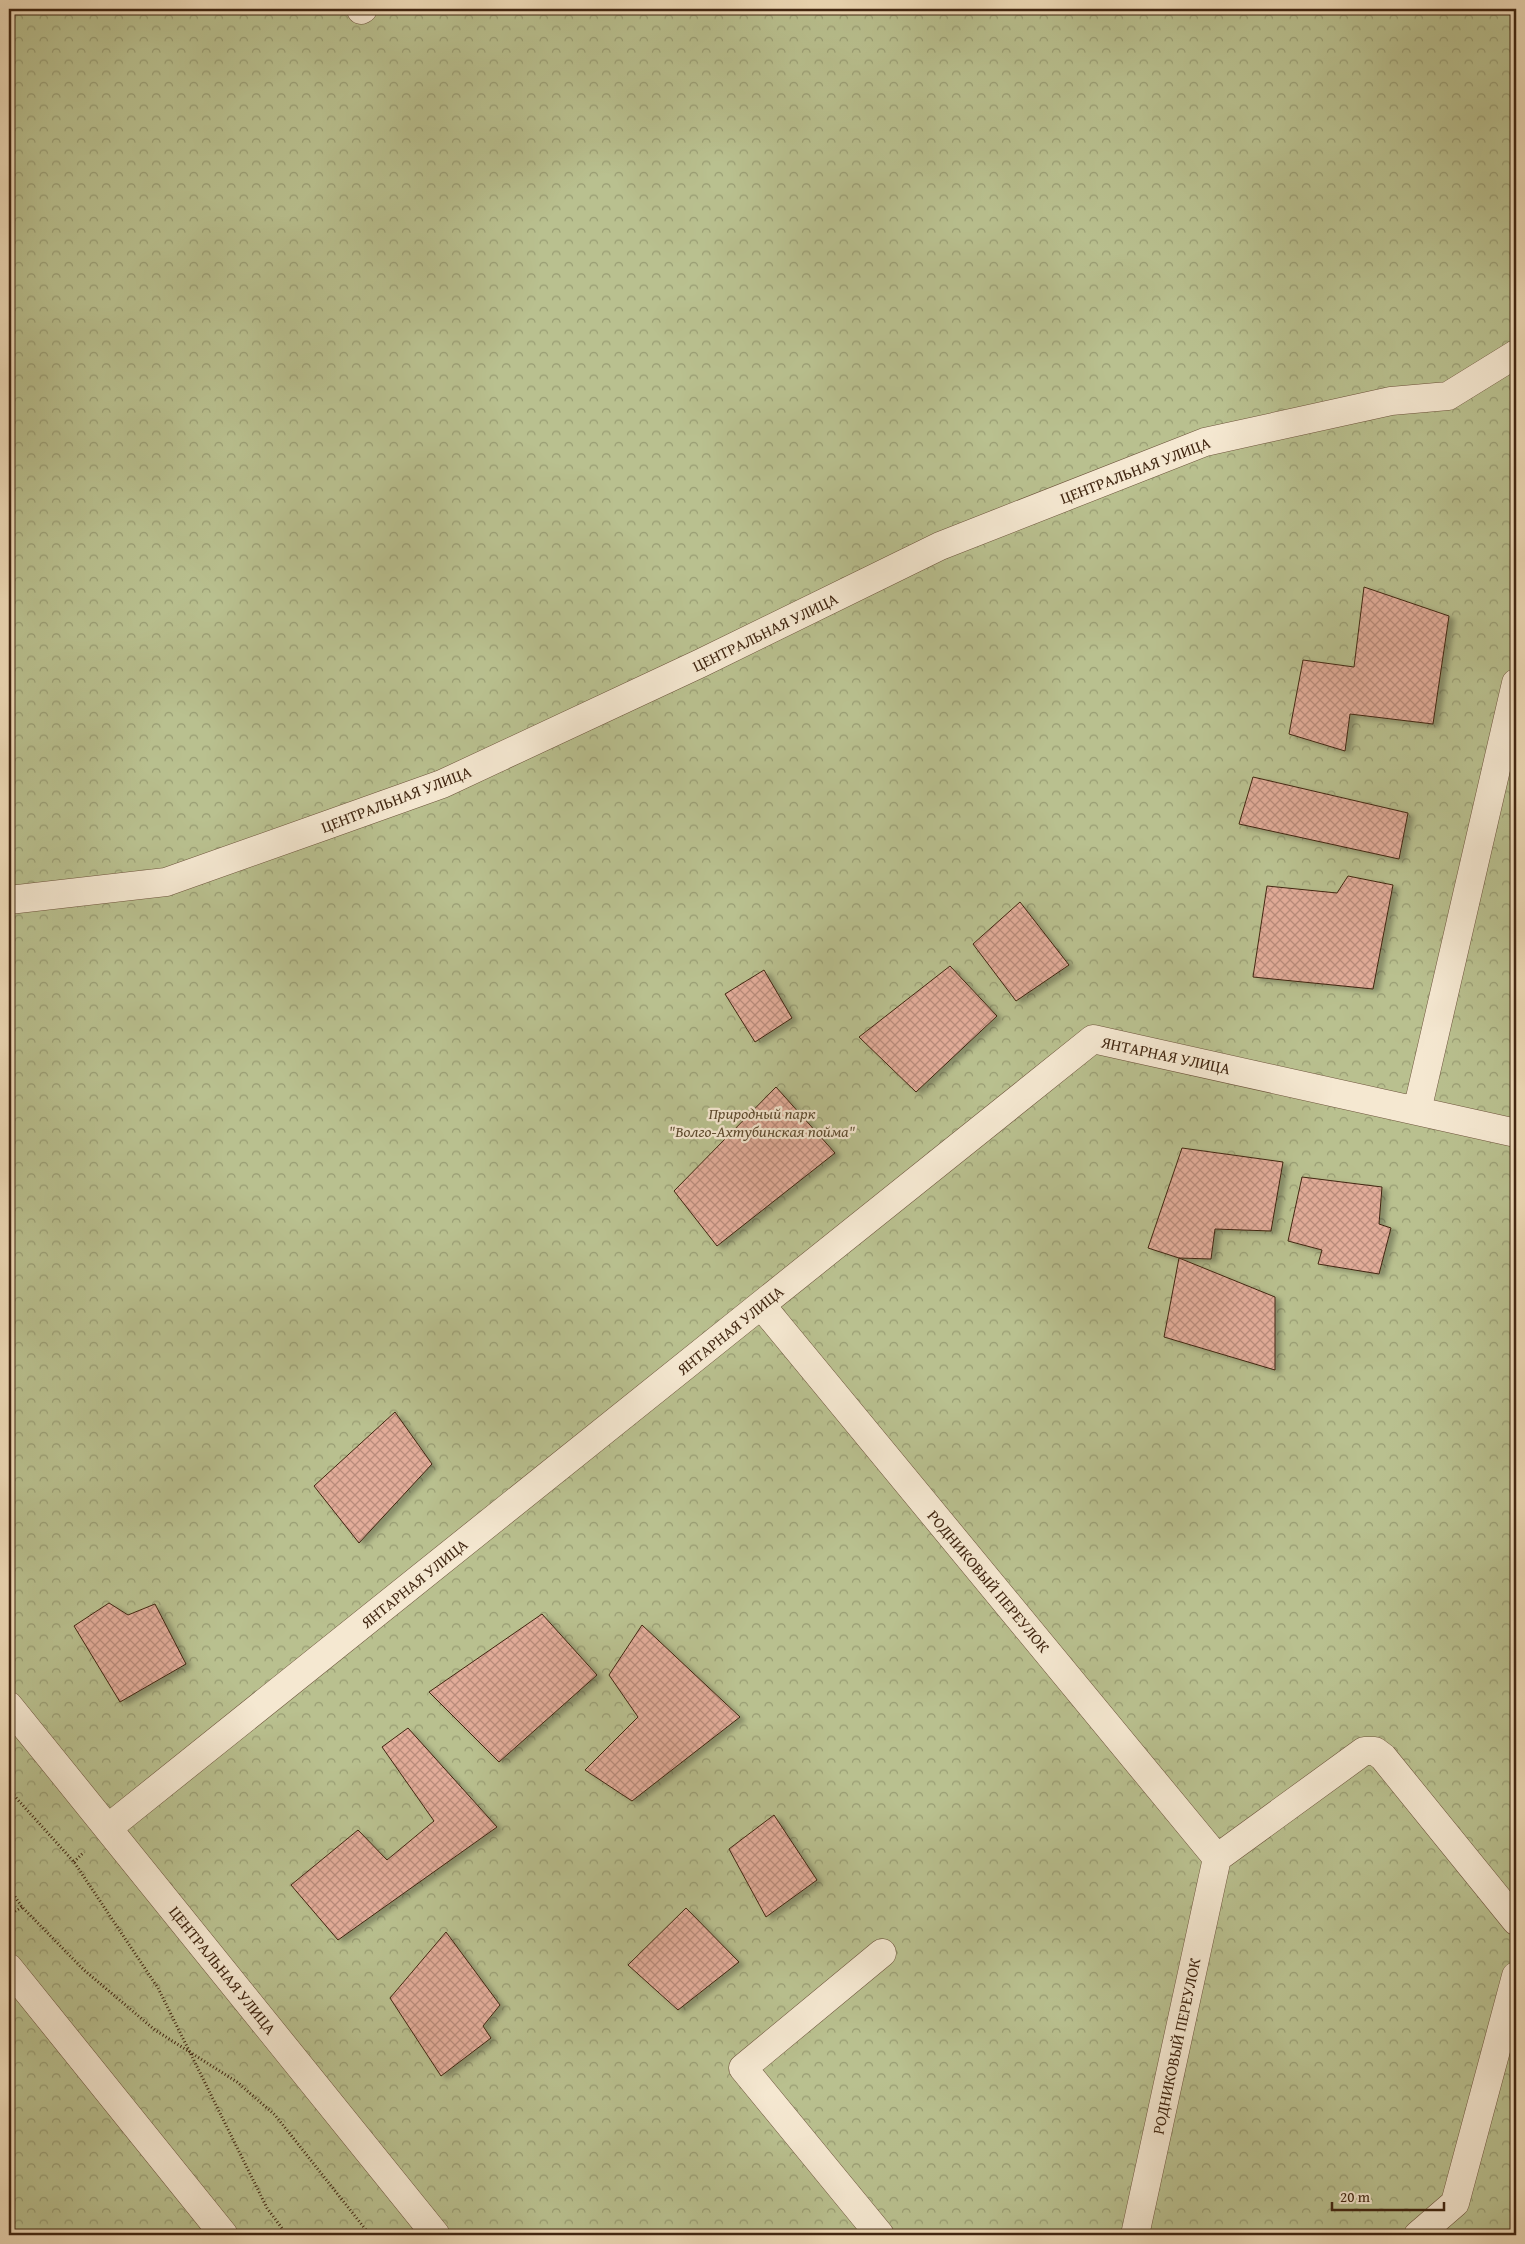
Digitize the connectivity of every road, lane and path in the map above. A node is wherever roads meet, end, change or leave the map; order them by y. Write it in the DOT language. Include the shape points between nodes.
graph roads {
  1 [pos="1516,354"];
  2 [pos="1516,683"];
  3 [pos="9,900"];
  4 [pos="1417,1111"];
  5 [pos="1516,1133"];
  6 [pos="761,1305"];
  7 [pos="9,1706"];
  8 [pos="9,1790"];
  9 [pos="108,1828"];
  10 [pos="1217,1858"];
  11 [pos="9,1888"];
  12 [pos="22,1907"];
  13 [pos="9,1915"];
  14 [pos="1516,1921"];
  15 [pos="882,1953"];
  16 [pos="9,1968"];
  17 [pos="1516,1976"];
  18 [pos="190,2052"];
  19 [pos="224,2235"];
  20 [pos="287,2235"];
  21 [pos="370,2235"];
  22 [pos="436,2235"];
  23 [pos="880,2235"];
  24 [pos="1135,2235"];
  25 [pos="1418,2235"];
  1 -- 3 [label="street, ЦЕНТРАЛЬНАЯ УЛИЦА" via="1448,396 1391,400 1206,442 940,546 701,663 442,784 327,826 166,882"];
  2 -- 4 [label="street"];
  4 -- 5 [label="street, ЯНТАРНАЯ УЛИЦА"];
  4 -- 6 [label="street, ЯНТАРНАЯ УЛИЦА" via="1093,1039"];
  6 -- 9 [label="street, ЯНТАРНАЯ УЛИЦА"];
  6 -- 10 [label="street, РОДНИКОВЫЙ ПЕРЕУЛОК"];
  7 -- 9 [label="street, ЦЕНТРАЛЬНАЯ УЛИЦА"];
  8 -- 18 [label="path" via="74,1862 158,1988"];
  9 -- 22 [label="street, ЦЕНТРАЛЬНАЯ УЛИЦА"];
  10 -- 14 [label="street" via="1364,1751 1375,1751"];
  10 -- 24 [label="street, РОДНИКОВЫЙ ПЕРЕУЛОК"];
  11 -- 12 [label="path"];
  12 -- 13 [label="path"];
  12 -- 18 [label="path" via="84,1970 156,2030"];
  15 -- 23 [label="street" via="743,2068"];
  16 -- 19 [label="street"];
  17 -- 25 [label="street" via="1455,2203"];
  18 -- 20 [label="path" via="267,2208"];
  18 -- 21 [label="path" via="236,2082 275,2115"];
}
